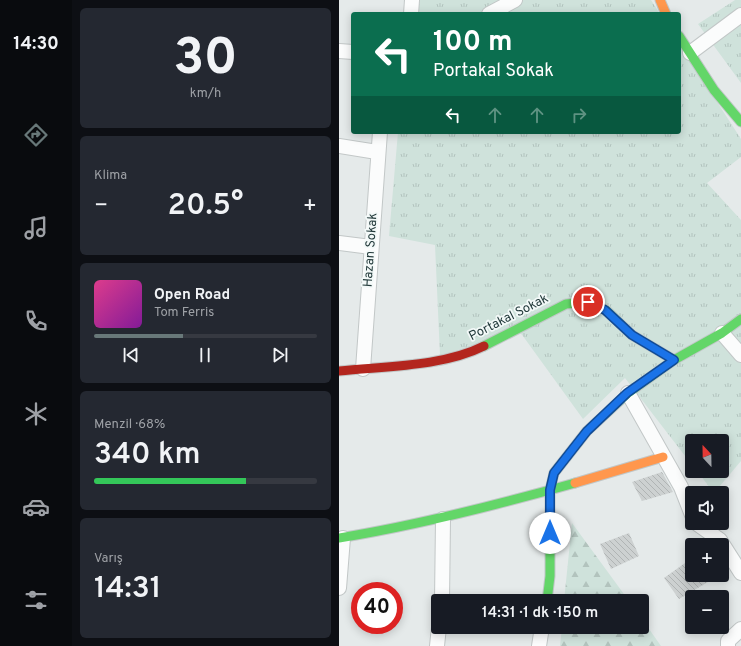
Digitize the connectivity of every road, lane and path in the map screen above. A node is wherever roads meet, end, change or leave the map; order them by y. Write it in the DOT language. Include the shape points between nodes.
graph roads {
  1 [pos="412,0"];
  2 [pos="515,0"];
  3 [pos="660,0"];
  4 [pos="411,12"];
  5 [pos="493,12"];
  6 [pos="665,12"];
  7 [pos="741,15"];
  8 [pos="681,39"];
  9 [pos="339,51"];
  10 [pos="351,52"];
  11 [pos="690,53"];
  12 [pos="741,122"];
  13 [pos="380,134"];
  14 [pos="339,146"];
  15 [pos="377,152"];
  16 [pos="339,244"];
  17 [pos="371,247"];
  18 [pos="741,319"];
  19 [pos="722,333"];
  20 [pos="741,354"];
  21 [pos="674,360"];
  22 [pos="363,369"];
  23 [pos="339,371"];
  24 [pos="627,393"];
  25 [pos="663,457"];
  26 [pos="550,490"];
  27 [pos="685,497"];
  28 [pos="443,519"];
  29 [pos="706,530"];
  30 [pos="341,538"];
  31 [pos="741,573"];
  32 [pos="339,588"];
  33 [pos="442,594"];
  34 [pos="548,594"];
  35 [pos="741,629"];
  36 [pos="438,634"];
  37 [pos="541,634"];
  38 [pos="437,646"];
  39 [pos="539,646"];
  40 [pos="728,646"];
  1 -- 4 [label="street"];
  2 -- 5 [label="street"];
  3 -- 6 [label="street"];
  7 -- 11 [label="street"];
  8 -- 11 [label="street"];
  9 -- 10 [label="street"];
  11 -- 12 [label="street" via="713,90"];
  13 -- 15 [label="street, Hazan Sokak"];
  14 -- 15 [label="street"];
  15 -- 17 [label="street, Hazan Sokak"];
  16 -- 17 [label="street"];
  17 -- 22 [label="street, Hazan Sokak"];
  18 -- 19 [label="street"];
  19 -- 20 [label="street"];
  19 -- 21 [label="street"];
  21 -- 22 [label="street, Portakal Sokak" via="632,335 605,310 588,302 566,304 474,351 438,361"];
  21 -- 24 [label="street"];
  22 -- 23 [label="street, Portakal Sokak"];
  24 -- 25 [label="street"];
  24 -- 26 [label="street" via="587,431 554,473"];
  25 -- 26 [label="street"];
  25 -- 27 [label="street"];
  26 -- 28 [label="street"];
  26 -- 34 [label="street" via="551,576"];
  28 -- 30 [label="street"];
  28 -- 33 [label="street"];
  29 -- 31 [label="street" via="720,540"];
  30 -- 32 [label="street"];
  35 -- 40 [label="street" via="728,641"];
  36 -- 38 [label="street"];
  37 -- 39 [label="street"];
}
